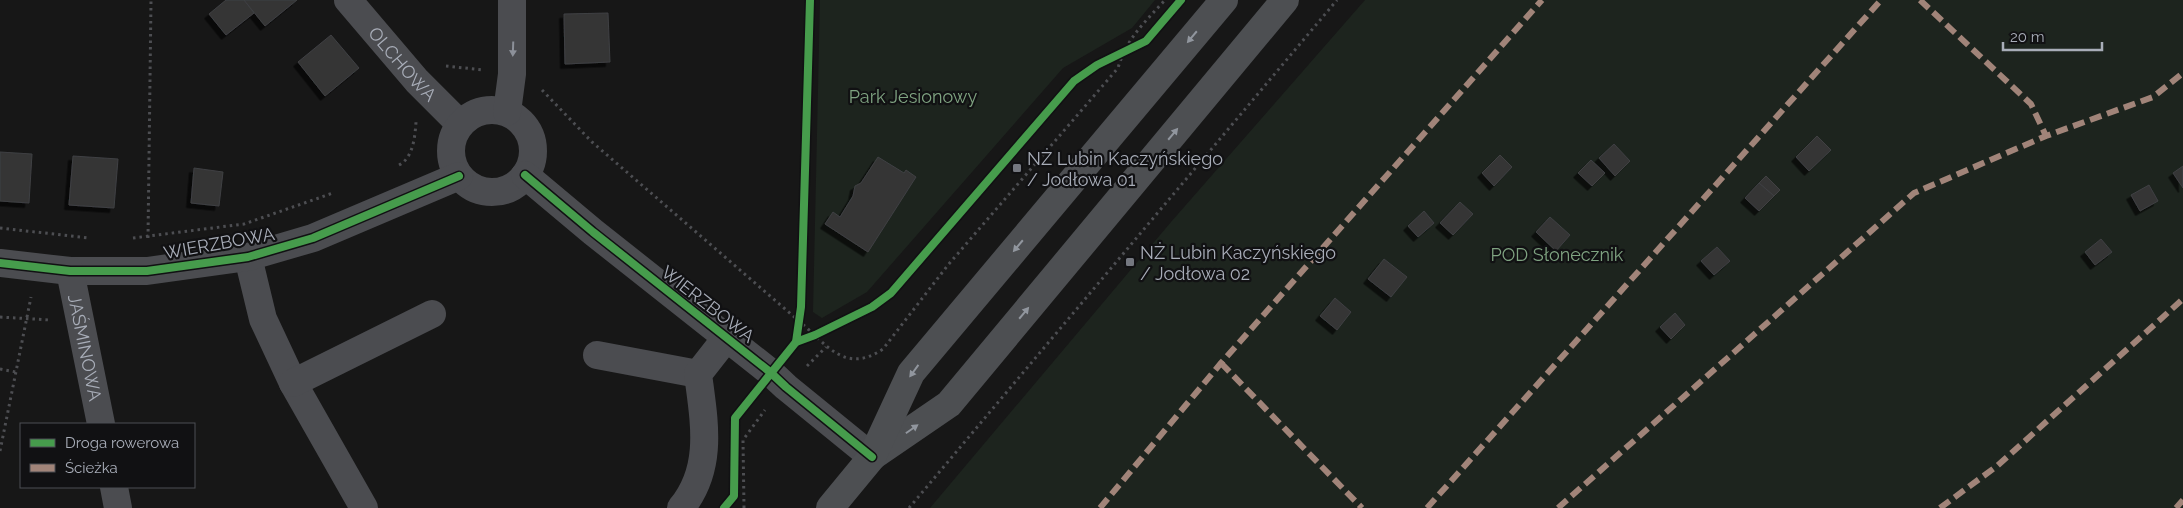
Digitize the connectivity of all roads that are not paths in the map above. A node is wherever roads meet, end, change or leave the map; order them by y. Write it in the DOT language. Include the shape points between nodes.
graph roads {
  1 [pos="348,0"];
  2 [pos="512,0"];
  3 [pos="1224,0"];
  4 [pos="1285,0"];
  5 [pos="506,112"];
  6 [pos="460,124"];
  7 [pos="525,175"];
  8 [pos="459,176"];
  9 [pos="248,256"];
  10 [pos="0,263"];
  11 [pos="70,270"];
  12 [pos="432,314"];
  13 [pos="727,337"];
  14 [pos="597,356"];
  15 [pos="698,374"];
  16 [pos="293,383"];
  17 [pos="101,423"];
  18 [pos="872,457"];
  19 [pos="114,488"];
  20 [pos="118,508"];
  21 [pos="364,508"];
  22 [pos="680,508"];
  23 [pos="830,508"];
  1 -- 6 [label="street, OLCHOWA" via="417,81"];
  2 -- 5 [label="street, one-way" via="512,74"];
  3 -- 18 [label="main road, one-way" via="912,373"];
  18 -- 4 [label="main road, one-way" via="948,404"];
  5 -- 6 [label="street" via="490,109 473,114"];
  5 -- 7 [label="street" via="522,123 531,139 532,158"];
  6 -- 8 [label="street" via="450,150"];
  7 -- 8 [label="street" via="500,191 470,186"];
  7 -- 13 [label="street, WIERZBOWA"];
  8 -- 9 [label="street, WIERZBOWA" via="313,238"];
  9 -- 11 [label="street, WIERZBOWA" via="147,271"];
  9 -- 16 [label="street" via="263,319"];
  10 -- 11 [label="street, WIERZBOWA"];
  11 -- 17 [label="street, JAŚMINOWA"];
  12 -- 16 [label="street"];
  13 -- 15 [label="street"];
  13 -- 18 [label="street, WIERZBOWA"];
  14 -- 15 [label="street"];
  15 -- 22 [label="street" via="704,420 704,462 698,483"];
  16 -- 21 [label="street"];
  18 -- 23 [label="main road"];
  19 -- 20 [label="street"];
}
